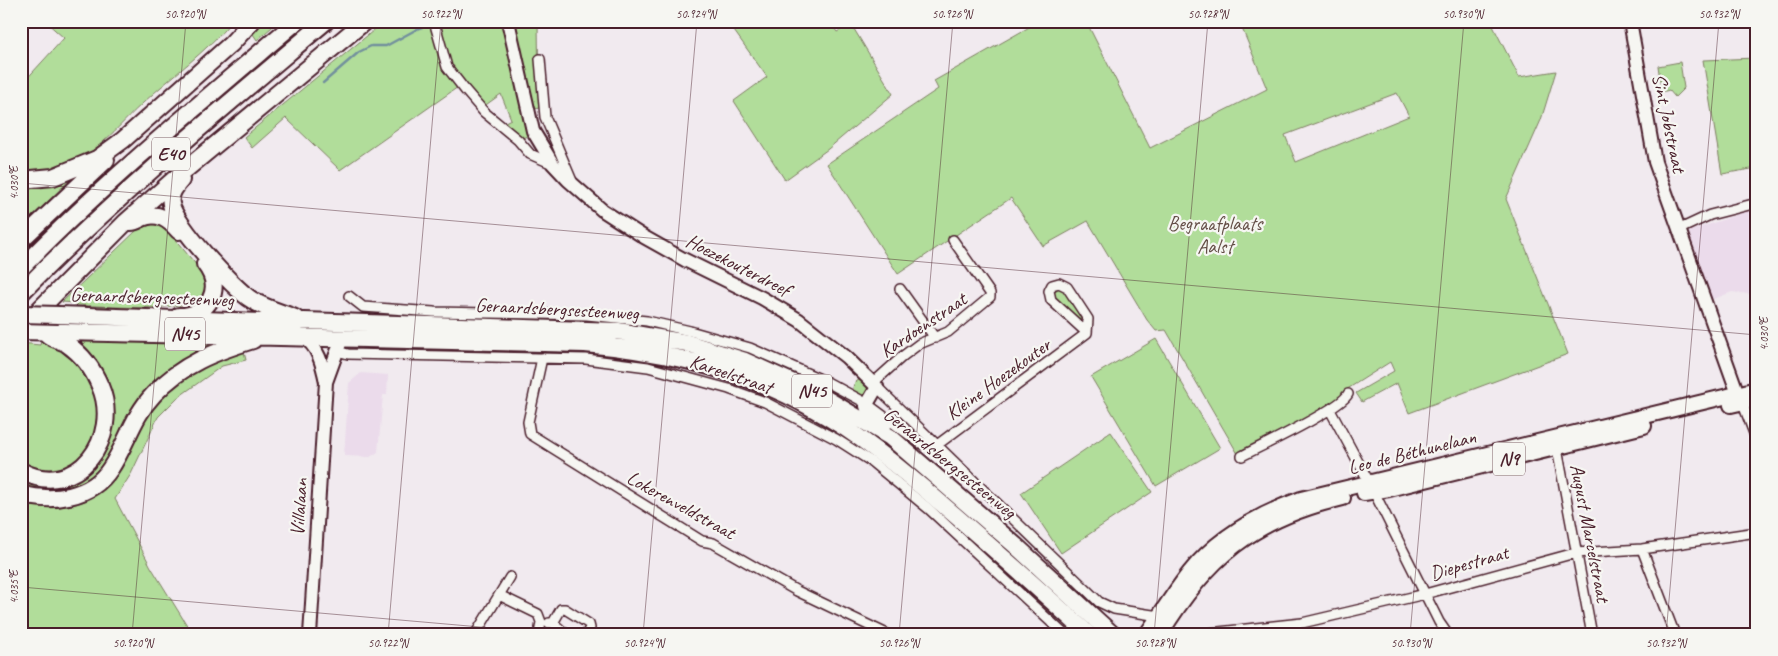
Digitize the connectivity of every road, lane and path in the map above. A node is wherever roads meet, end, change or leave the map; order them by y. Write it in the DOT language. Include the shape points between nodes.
graph roads {
  1 [pos="252,21"];
  2 [pos="297,21"];
  3 [pos="326,21"];
  4 [pos="365,21"];
  5 [pos="508,21"];
  6 [pos="1630,21"];
  7 [pos="434,22"];
  8 [pos="540,59"];
  9 [pos="123,140"];
  10 [pos="553,164"];
  11 [pos="187,170"];
  12 [pos="21,180"];
  13 [pos="574,186"];
  14 [pos="1757,203"];
  15 [pos="126,222"];
  16 [pos="1680,229"];
  17 [pos="21,240"];
  18 [pos="953,240"];
  19 [pos="21,268"];
  20 [pos="900,289"];
  21 [pos="21,293"];
  22 [pos="349,296"];
  23 [pos="168,317"];
  24 [pos="22,325"];
  25 [pos="303,329"];
  26 [pos="46,332"];
  27 [pos="1087,333"];
  28 [pos="271,337"];
  29 [pos="935,338"];
  30 [pos="340,344"];
  31 [pos="542,358"];
  32 [pos="326,382"];
  33 [pos="875,385"];
  34 [pos="1757,389"];
  35 [pos="1348,394"];
  36 [pos="1741,398"];
  37 [pos="1757,399"];
  38 [pos="866,404"];
  39 [pos="1330,410"];
  40 [pos="890,438"];
  41 [pos="1757,442"];
  42 [pos="1556,443"];
  43 [pos="932,446"];
  44 [pos="1242,456"];
  45 [pos="21,471"];
  46 [pos="1371,486"];
  47 [pos="21,494"];
  48 [pos="1757,532"];
  49 [pos="1642,549"];
  50 [pos="1576,553"];
  51 [pos="510,577"];
  52 [pos="1425,594"];
  53 [pos="499,595"];
  54 [pos="1159,616"];
  55 [pos="541,622"];
  56 [pos="553,623"];
  57 [pos="310,635"];
  58 [pos="476,635"];
  59 [pos="539,635"];
  60 [pos="567,635"];
  61 [pos="586,635"];
  62 [pos="889,635"];
  63 [pos="1065,635"];
  64 [pos="1089,635"];
  65 [pos="1114,635"];
  66 [pos="1146,635"];
  67 [pos="1160,635"];
  68 [pos="1191,635"];
  69 [pos="1448,635"];
  70 [pos="1592,635"];
  71 [pos="1674,635"];
  1 -- 9 [label="highway" via="231,44"];
  2 -- 19 [label="highway, E40" via="108,185"];
  3 -- 21 [label="highway, E40" via="183,143"];
  4 -- 11 [label="highway"];
  5 -- 10 [label="street, Hoezekouterdreef" via="532,131"];
  6 -- 16 [label="street, Sint Jobstraat" via="1655,162"];
  7 -- 10 [label="street, Hoezekouterdreef" via="447,67 464,90 530,154"];
  8 -- 13 [label="street, Hoezekouterdreef" via="545,117"];
  9 -- 12 [label="highway" via="80,168 53,177"];
  9 -- 17 [label="highway" via="120,147"];
  10 -- 13 [label="street, Hoezekouterdreef"];
  11 -- 15 [label="highway"];
  11 -- 25 [label="highway" via="174,189 170,202 181,224 220,273 251,300"];
  13 -- 33 [label="street, Hoezekouterdreef" via="602,210 644,237 799,320 833,345"];
  14 -- 16 [label="street" via="1710,216"];
  15 -- 23 [label="highway" via="151,216 168,219 213,277 214,293 206,304 192,314"];
  15 -- 24 [label="highway"];
  16 -- 36 [label="street, Sint Jobstraat"];
  18 -- 29 [label="street, Kardoenstraat" via="991,296 989,301"];
  20 -- 29 [label="street"];
  22 -- 38 [label="street, Hoezekouterdreef" via="362,307 587,315 647,321 750,348 784,361"];
  23 -- 24 [label="highway, Geraardsbergsesteenweg / N45, bridge" via="59,315"];
  23 -- 25 [label="highway, Geraardsbergsesteenweg / N45" via="289,323"];
  24 -- 26 [label="highway, Geraardsbergsesteenweg / N45"];
  25 -- 28 [label="highway, Geraardsbergsesteenweg / N45"];
  25 -- 30 [label="highway, Geraardsbergsesteenweg / N45"];
  25 -- 32 [label="street, Villalaan" via="322,362"];
  25 -- 40 [label="highway, Geraardsbergsesteenweg / N45" via="587,328 644,334 715,350 778,374"];
  26 -- 28 [label="highway, Geraardsbergsesteenweg / N45"];
  26 -- 45 [label="highway" via="74,350 94,372 105,404 104,431 88,463 70,474 43,478"];
  27 -- 27 [label="street" via="1088,319 1067,287 1059,283 1052,285 1048,291 1051,300"];
  27 -- 43 [label="street, Kleine Hoezekouter"];
  28 -- 47 [label="highway" via="207,354 172,376 146,403 110,468 94,484 75,494 56,498"];
  29 -- 33 [label="street, Kardoenstraat" via="919,344 903,356"];
  30 -- 31 [label="street, Kareelstraat" via="348,354"];
  30 -- 32 [label="street, Villalaan"];
  30 -- 64 [label="highway, Geraardsbergsesteenweg / N45" via="576,344 617,347 684,359 756,382 812,407 880,451"];
  31 -- 62 [label="street, Lokerenveldstraat" via="528,422 530,434 702,541 713,543 797,591"];
  31 -- 63 [label="street, Kareelstraat" via="621,363 680,374 747,396 802,420 872,462 922,503"];
  32 -- 57 [label="street, Villalaan"];
  33 -- 38 [label="street"];
  33 -- 43 [label="street, Hoezekouterdreef"];
  34 -- 36 [label="main road, N9"];
  35 -- 39 [label="street" via="1346,400"];
  36 -- 37 [label="main road, N9"];
  36 -- 41 [label="street, Sint Jobstraat"];
  36 -- 42 [label="main road, Leo de Béthunelaan / N9"];
  38 -- 40 [label="street" via="868,413 885,426"];
  38 -- 43 [label="street, Hoezekouterdreef"];
  39 -- 44 [label="street"];
  39 -- 46 [label="street"];
  40 -- 65 [label="highway, Geraardsbergsesteenweg / N45"];
  42 -- 46 [label="main road, Leo de Béthunelaan / N9"];
  42 -- 50 [label="street, August Marcelstraat"];
  43 -- 54 [label="street, Hoezekouterdreef" via="1099,602 1114,609"];
  46 -- 52 [label="street"];
  46 -- 54 [label="main road, Leo de Béthunelaan / N9" via="1301,499 1252,520 1224,540 1192,570"];
  46 -- 67 [label="main road, Leo de Béthunelaan / N9" via="1288,515 1243,538 1202,574"];
  48 -- 49 [label="street, Diepestraat"];
  49 -- 50 [label="street, Diepestraat"];
  49 -- 71 [label="street"];
  50 -- 52 [label="street, Diepestraat"];
  50 -- 70 [label="street, August Marcelstraat"];
  51 -- 53 [label="street"];
  52 -- 68 [label="street, Diepestraat" via="1302,623"];
  52 -- 69 [label="street"];
  53 -- 55 [label="street" via="538,614"];
  53 -- 58 [label="street"];
  54 -- 66 [label="main road, Leo de Béthunelaan / N9"];
  55 -- 56 [label="street"];
  55 -- 59 [label="street"];
  56 -- 60 [label="street"];
  56 -- 61 [label="street" via="565,609 589,624"];
}
